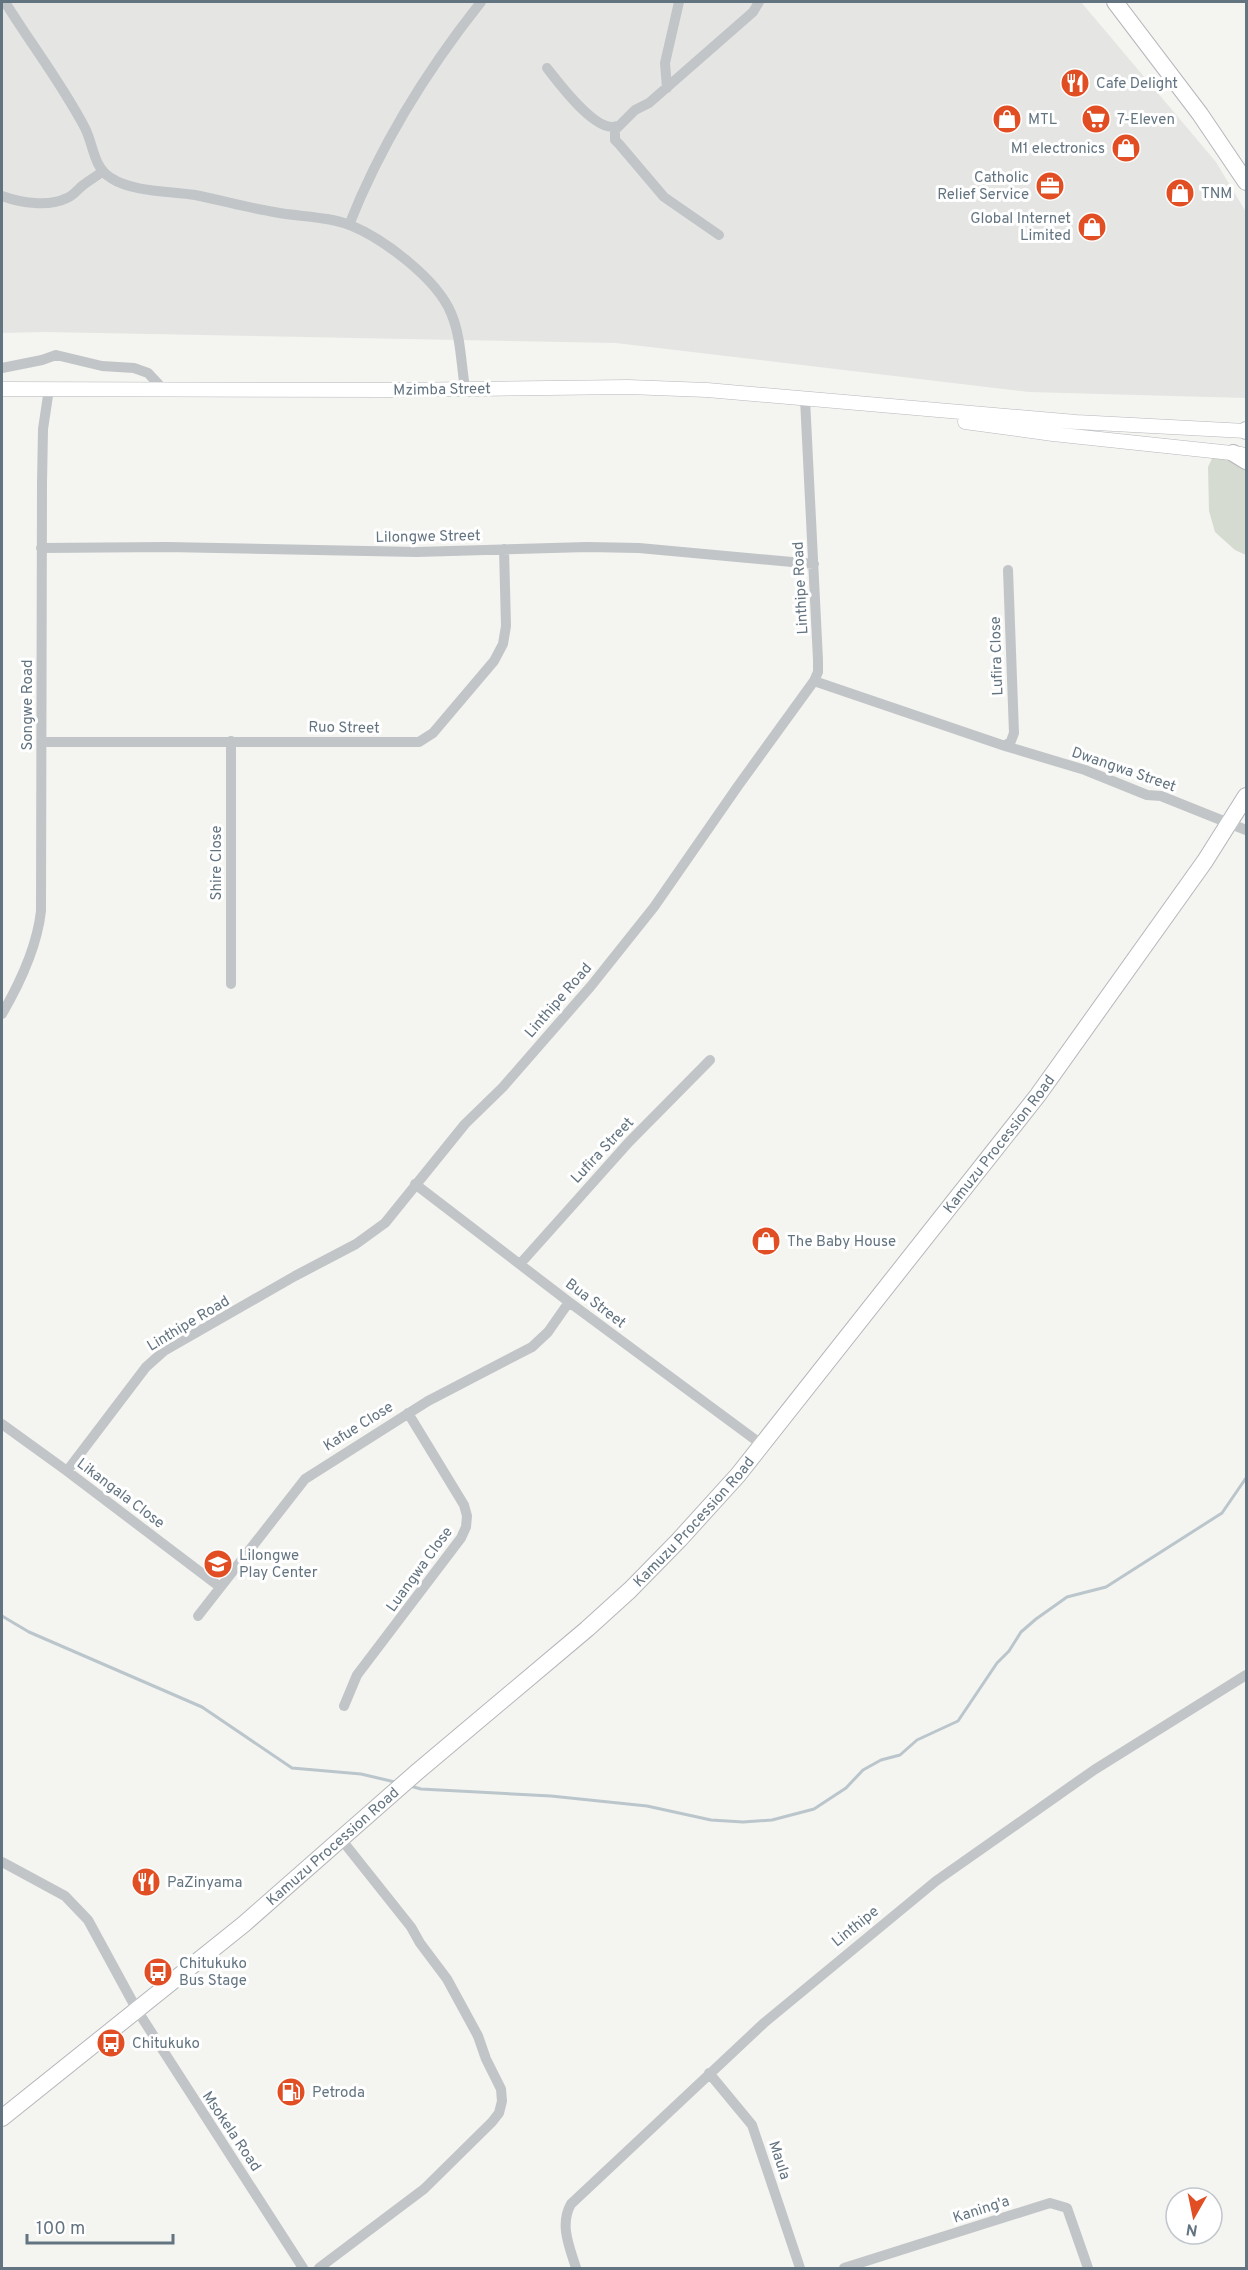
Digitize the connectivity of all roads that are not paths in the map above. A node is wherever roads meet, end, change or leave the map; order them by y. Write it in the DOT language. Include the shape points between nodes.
graph roads {
  1 [pos="5,2"];
  2 [pos="481,2"];
  3 [pos="679,2"];
  4 [pos="759,2"];
  5 [pos="1115,2"];
  6 [pos="547,68"];
  7 [pos="667,88"];
  8 [pos="617,126"];
  9 [pos="102,172"];
  10 [pos="1246,182"];
  11 [pos="2,196"];
  12 [pos="350,225"];
  13 [pos="720,235"];
  14 [pos="2,368"];
  15 [pos="465,388"];
  16 [pos="49,389"];
  17 [pos="163,389"];
  18 [pos="2,390"];
  19 [pos="805,399"];
  20 [pos="881,406"];
  21 [pos="1246,430"];
  22 [pos="1242,456"];
  23 [pos="41,548"];
  24 [pos="504,549"];
  25 [pos="814,564"];
  26 [pos="1008,570"];
  27 [pos="814,681"];
  28 [pos="231,741"];
  29 [pos="42,742"];
  30 [pos="1008,744"];
  31 [pos="1246,796"];
  32 [pos="1239,826"];
  33 [pos="231,984"];
  34 [pos="2,1014"];
  35 [pos="710,1060"];
  36 [pos="415,1184"];
  37 [pos="520,1264"];
  38 [pos="569,1302"];
  39 [pos="408,1413"];
  40 [pos="2,1425"];
  41 [pos="761,1444"];
  42 [pos="67,1471"];
  43 [pos="220,1587"];
  44 [pos="198,1616"];
  45 [pos="1246,1675"];
  46 [pos="344,1706"];
  47 [pos="341,1839"];
  48 [pos="2,1862"];
  49 [pos="136,2010"];
  50 [pos="709,2073"];
  51 [pos="2,2118"];
  52 [pos="303,2268"];
  53 [pos="319,2268"];
  54 [pos="576,2268"];
  55 [pos="800,2268"];
  56 [pos="844,2268"];
  57 [pos="1088,2268"];
  1 -- 9 [label="street" via="70,100"];
  2 -- 12 [label="street" via="391,132"];
  3 -- 7 [label="street" via="665,63"];
  4 -- 7 [label="street" via="753,12"];
  5 -- 10 [label="highway"];
  6 -- 8 [label="street" via="600,124"];
  7 -- 8 [label="street"];
  8 -- 13 [label="street" via="615,140 664,197"];
  9 -- 11 [label="street" via="66,199 25,202"];
  9 -- 12 [label="street" via="128,186"];
  12 -- 15 [label="street" via="411,264 443,296 457,332"];
  14 -- 17 [label="street" via="56,355 102,366 135,368 148,373"];
  15 -- 17 [label="main road, Mzimba Street"];
  15 -- 19 [label="main road, Mzimba Street" via="628,387"];
  16 -- 17 [label="main road, Mzimba Street"];
  16 -- 18 [label="main road, Mzimba Street"];
  16 -- 23 [label="street, Songwe Road" via="43,429"];
  19 -- 20 [label="main road, Mzimba Street"];
  19 -- 25 [label="street, Linthipe Road"];
  20 -- 21 [label="main road" via="1076,422"];
  20 -- 22 [label="main road" via="998,427"];
  23 -- 24 [label="street, Lilongwe Street" via="417,552"];
  23 -- 29 [label="street, Songwe Road"];
  24 -- 25 [label="street, Lilongwe Street" via="639,548"];
  24 -- 28 [label="street, Ruo Street" via="503,644 494,661 428,738 407,743"];
  25 -- 27 [label="street, Linthipe Road" via="818,660"];
  26 -- 30 [label="street, Lufira Close" via="1014,733"];
  27 -- 30 [label="street, Dwangwa Street"];
  27 -- 36 [label="street, Linthipe Road" via="654,907 591,986"];
  28 -- 29 [label="street, Ruo Street"];
  28 -- 33 [label="street, Shire Close"];
  29 -- 34 [label="street, Songwe Road" via="42,885 38,932"];
  30 -- 32 [label="street, Dwangwa Street"];
  31 -- 32 [label="highway, Kamuzu Procession Road"];
  32 -- 41 [label="highway, Kamuzu Procession Road" via="1038,1095"];
  35 -- 37 [label="street, Lufira Street" via="628,1142"];
  36 -- 37 [label="street, Bua Street"];
  36 -- 42 [label="street, Linthipe Road" via="385,1223 372,1233 164,1351 146,1367"];
  37 -- 38 [label="street, Bua Street"];
  38 -- 39 [label="street, Kafue Close" via="532,1347"];
  38 -- 41 [label="street, Bua Street"];
  39 -- 43 [label="street, Kafue Close" via="305,1479"];
  39 -- 46 [label="street, Luangwa Close" via="464,1505 466,1527 451,1555 357,1675"];
  40 -- 42 [label="street, Likangala Close"];
  41 -- 47 [label="highway, Kamuzu Procession Road" via="703,1515 630,1590"];
  42 -- 43 [label="street, Likangala Close"];
  43 -- 44 [label="street, Kafue Close"];
  45 -- 50 [label="street, Linthipe" via="1094,1770 936,1881 843,1955"];
  47 -- 49 [label="highway, Kamuzu Procession Road" via="244,1924"];
  47 -- 53 [label="street" via="447,1979 478,2036 502,2100 492,2122 424,2189"];
  48 -- 49 [label="street, Msokela Road" via="73,1902 93,1927"];
  49 -- 51 [label="highway, Kamuzu Procession Road"];
  49 -- 52 [label="street, Msokela Road"];
  50 -- 54 [label="street, Linthipe" via="571,2204 566,2212 566,2234"];
  50 -- 55 [label="street, Maula" via="752,2125"];
  56 -- 57 [label="street, Kaning'a" via="1050,2203 1066,2208"];
}
